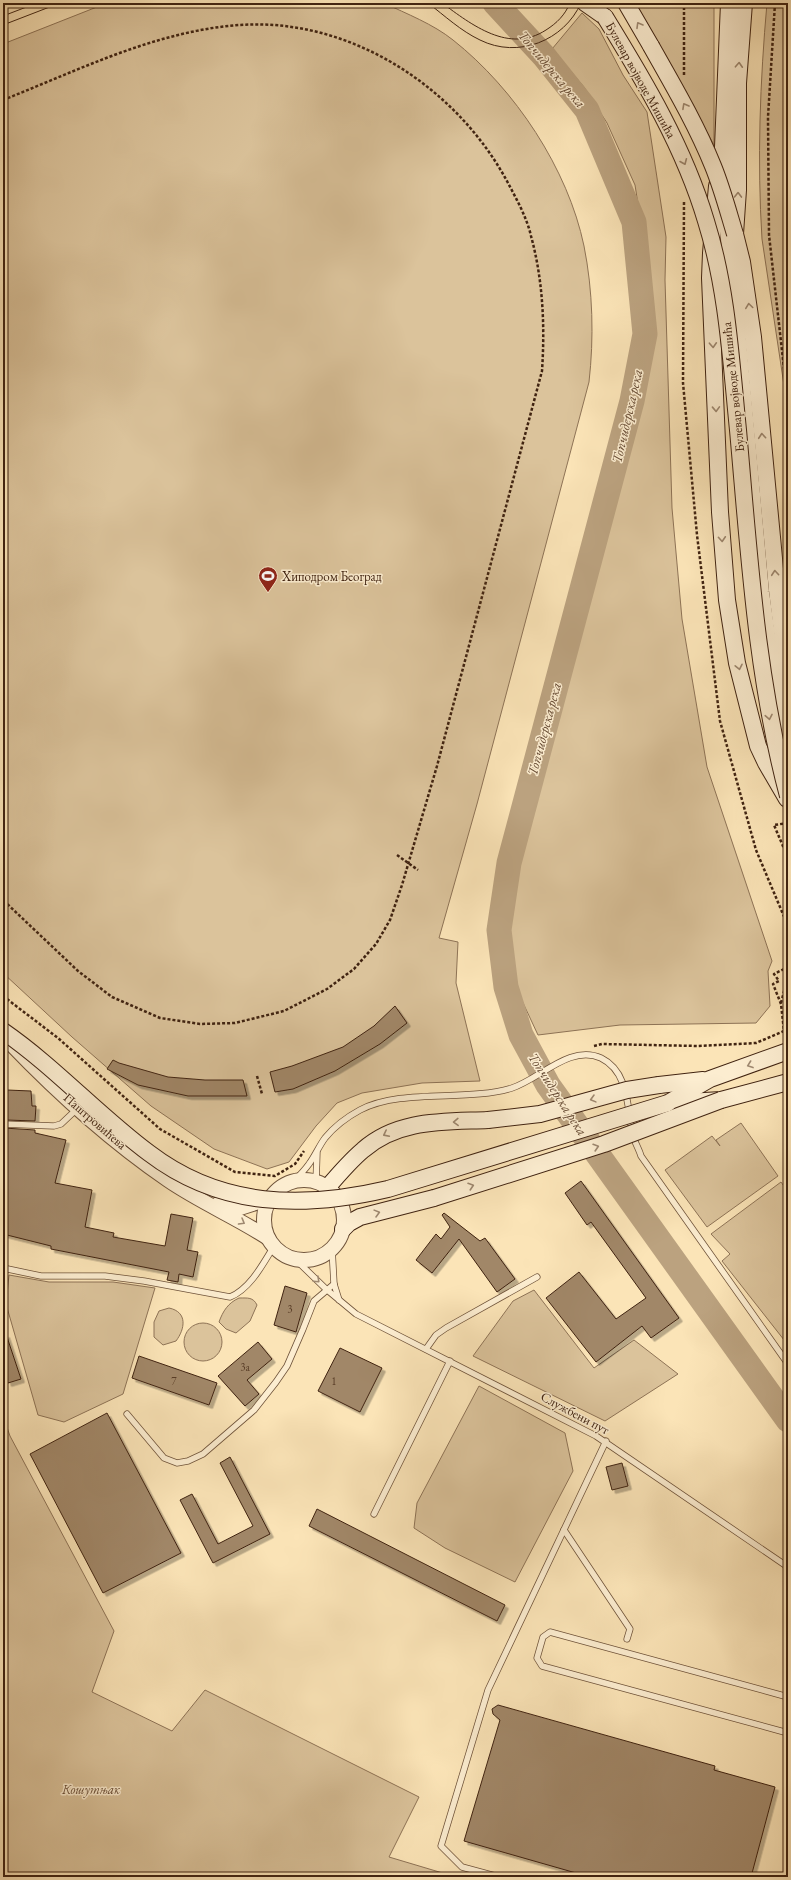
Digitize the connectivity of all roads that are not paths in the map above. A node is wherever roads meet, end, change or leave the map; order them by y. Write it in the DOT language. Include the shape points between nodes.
graph roads {
  1 [pos="585,3"];
  2 [pos="596,3"];
  3 [pos="627,3"];
  4 [pos="729,3"];
  5 [pos="744,3"];
  6 [pos="605,17"];
  7 [pos="723,153"];
  8 [pos="735,234"];
  9 [pos="788,682"];
  10 [pos="788,742"];
  11 [pos="788,796"];
  12 [pos="788,800"];
  13 [pos="3,1030"];
  14 [pos="3,1035"];
  15 [pos="788,1051"];
  16 [pos="710,1079"];
  17 [pos="788,1082"];
  18 [pos="721,1100"];
  19 [pos="668,1103"];
  20 [pos="78,1108"];
  21 [pos="3,1124"];
  22 [pos="317,1151"];
  23 [pos="293,1182"];
  24 [pos="321,1185"];
  25 [pos="195,1196"];
  26 [pos="271,1198"];
  27 [pos="343,1229"];
  28 [pos="271,1242"];
  29 [pos="332,1248"];
  30 [pos="295,1259"];
  31 [pos="3,1268"];
  32 [pos="536,1277"];
  33 [pos="334,1284"];
  34 [pos="326,1289"];
  35 [pos="339,1300"];
  36 [pos="426,1349"];
  37 [pos="450,1361"];
  38 [pos="788,1364"];
  39 [pos="127,1414"];
  40 [pos="606,1441"];
  41 [pos="374,1514"];
  42 [pos="564,1530"];
  43 [pos="788,1567"];
  44 [pos="627,1638"];
  45 [pos="788,1697"];
  46 [pos="788,1733"];
  47 [pos="499,1877"];
  1 -- 6 [label="main road"];
  2 -- 6 [label="main road, Булевар војводе Мишића"];
  8 -- 3 [label="main road, Булевар војводе Мишића, one-way, bridge" via="721,188 703,144"];
  4 -- 7 [label="main road"];
  8 -- 5 [label="main road, one-way" via="738,190 737,95"];
  6 -- 11 [label="main road, Булевар војводе Мишића, one-way, bridge" via="646,84 678,148 699,197 713,246 730,352 759,648 772,730"];
  7 -- 10 [label="main road" via="761,592 772,671"];
  7 -- 12 [label="main road, one-way" via="716,191 711,253 721,526 727,600 739,669 758,746"];
  9 -- 8 [label="main road, Булевар војводе Мишића, one-way" via="753,337 742,262"];
  13 -- 19 [label="main road, bridge" via="165,1164 220,1189 275,1201 310,1202 388,1188"];
  14 -- 20 [label="street, Паштровићева"];
  15 -- 16 [label="main road, one-way"];
  16 -- 19 [label="main road"];
  16 -- 24 [label="main road, one-way, bridge" via="627,1090 540,1114 511,1119 423,1123 390,1132 370,1144"];
  17 -- 18 [label="main road"];
  18 -- 19 [label="main road, bridge"];
  27 -- 18 [label="main road, one-way, bridge" via="360,1217 434,1198 604,1144"];
  20 -- 21 [label="lane" via="61,1124 54,1126"];
  20 -- 25 [label="street, Паштровићева" via="138,1158"];
  22 -- 23 [label="lane"];
  22 -- 24 [label="lane"];
  22 -- 38 [label="lane" via="324,1139 339,1124 372,1106 407,1099 495,1092 528,1082 572,1057 590,1055 601,1058 616,1070 622,1079 634,1138 641,1156"];
  23 -- 24 [label="street" via="308,1181"];
  23 -- 26 [label="street" via="281,1188"];
  24 -- 27 [label="street" via="335,1196 342,1209"];
  25 -- 26 [label="street, Паштровићева" via="228,1207 240,1208"];
  25 -- 28 [label="street, Паштровићева, one-way"];
  26 -- 28 [label="street" via="264,1217"];
  27 -- 29 [label="street"];
  28 -- 30 [label="street" via="286,1256"];
  28 -- 31 [label="lane" via="247,1285 238,1294 230,1297 144,1281 89,1275 41,1276"];
  29 -- 30 [label="street" via="315,1258"];
  29 -- 33 [label="lane"];
  30 -- 34 [label="lane, Службени пут, one-way"];
  32 -- 36 [label="lane" via="446,1328 436,1335"];
  33 -- 34 [label="lane"];
  33 -- 35 [label="lane"];
  34 -- 35 [label="lane, Службени пут"];
  34 -- 39 [label="lane" via="314,1301 287,1366 276,1382 254,1410 203,1454 177,1463 164,1458"];
  35 -- 36 [label="lane, Службени пут" via="356,1314"];
  36 -- 37 [label="lane, Службени пут"];
  37 -- 40 [label="lane, Службени пут"];
  37 -- 41 [label="lane"];
  40 -- 42 [label="lane"];
  40 -- 43 [label="lane, Службени пут"];
  42 -- 44 [label="lane" via="630,1629"];
  42 -- 47 [label="lane" via="488,1690 441,1846 462,1866"];
  45 -- 46 [label="lane" via="550,1632 543,1637 537,1658 542,1666"];
}
